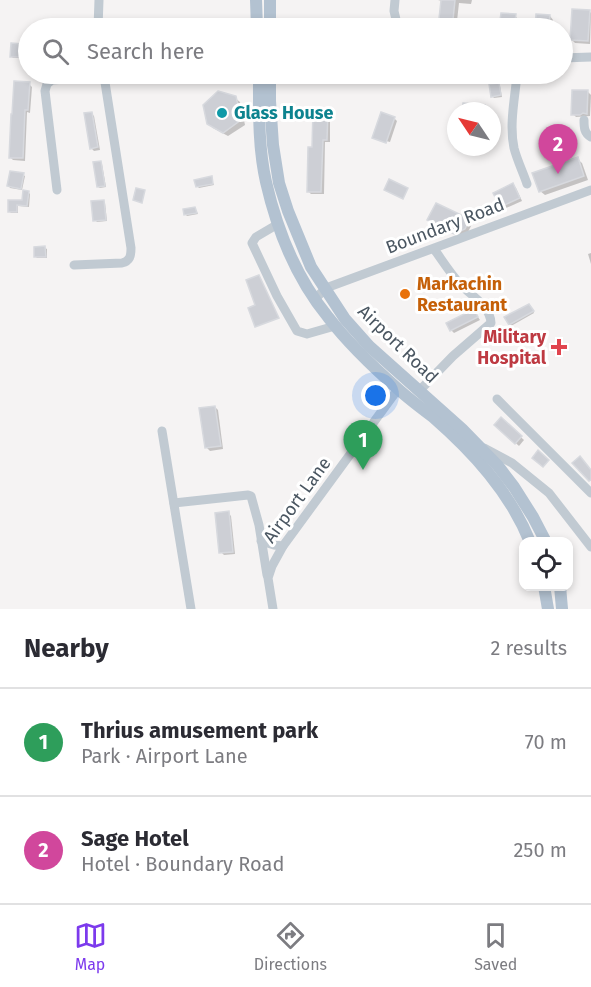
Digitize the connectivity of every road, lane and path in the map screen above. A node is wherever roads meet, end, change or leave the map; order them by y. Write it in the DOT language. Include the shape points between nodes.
graph roads {
  1 [pos="99,0"];
  2 [pos="256,0"];
  3 [pos="270,0"];
  4 [pos="395,0"];
  5 [pos="98,18"];
  6 [pos="257,18"];
  7 [pos="270,18"];
  8 [pos="396,18"];
  9 [pos="591,57"];
  10 [pos="573,58"];
  11 [pos="46,84"];
  12 [pos="101,84"];
  13 [pos="259,84"];
  14 [pos="270,84"];
  15 [pos="516,84"];
  16 [pos="584,120"];
  17 [pos="591,137"];
  18 [pos="527,184"];
  19 [pos="57,190"];
  20 [pos="591,190"];
  21 [pos="278,224"];
  22 [pos="434,249"];
  23 [pos="74,265"];
  24 [pos="326,288"];
  25 [pos="315,299"];
  26 [pos="335,326"];
  27 [pos="398,389"];
  28 [pos="420,390"];
  29 [pos="497,399"];
  30 [pos="162,431"];
  31 [pos="473,448"];
  32 [pos="591,493"];
  33 [pos="174,503"];
  34 [pos="527,537"];
  35 [pos="543,537"];
  36 [pos="261,540"];
  37 [pos="283,546"];
  38 [pos="591,547"];
  39 [pos="268,578"];
  40 [pos="545,591"];
  41 [pos="560,591"];
  42 [pos="191,609"];
  43 [pos="273,609"];
  44 [pos="548,609"];
  45 [pos="562,609"];
  1 -- 5 [label="street"];
  2 -- 6 [label="main road"];
  3 -- 7 [label="main road"];
  4 -- 8 [label="street"];
  9 -- 10 [label="street"];
  11 -- 19 [label="street"];
  12 -- 23 [label="street" via="131,255 122,263"];
  13 -- 21 [label="main road, Airport Road" via="262,159"];
  14 -- 24 [label="main road, Airport Road" via="279,183 299,241"];
  15 -- 18 [label="street" via="512,138"];
  16 -- 17 [label="street"];
  20 -- 22 [label="street, Boundary Road"];
  21 -- 25 [label="main road, Airport Road" via="295,266"];
  21 -- 26 [label="street" via="252,243 297,332 307,334"];
  22 -- 24 [label="street, Boundary Road"];
  22 -- 28 [label="street" via="460,284 482,304 491,323"];
  24 -- 25 [label="street, Boundary Road"];
  24 -- 28 [label="main road, Airport Road" via="345,320"];
  25 -- 26 [label="main road, Airport Road"];
  26 -- 27 [label="main road, Airport Road"];
  27 -- 31 [label="main road, Airport Road"];
  27 -- 37 [label="street, Airport Lane"];
  28 -- 31 [label="main road, Airport Road" via="462,429"];
  29 -- 32 [label="street"];
  30 -- 33 [label="street"];
  31 -- 34 [label="main road, Airport Road"];
  31 -- 35 [label="main road, Airport Road" via="498,466"];
  31 -- 38 [label="street" via="512,464 549,494"];
  33 -- 36 [label="street" via="249,495"];
  33 -- 42 [label="street"];
  36 -- 37 [label="street"];
  36 -- 39 [label="street"];
  37 -- 39 [label="street, Airport Lane"];
  39 -- 43 [label="street"];
  40 -- 44 [label="main road"];
  41 -- 45 [label="main road"];
}
